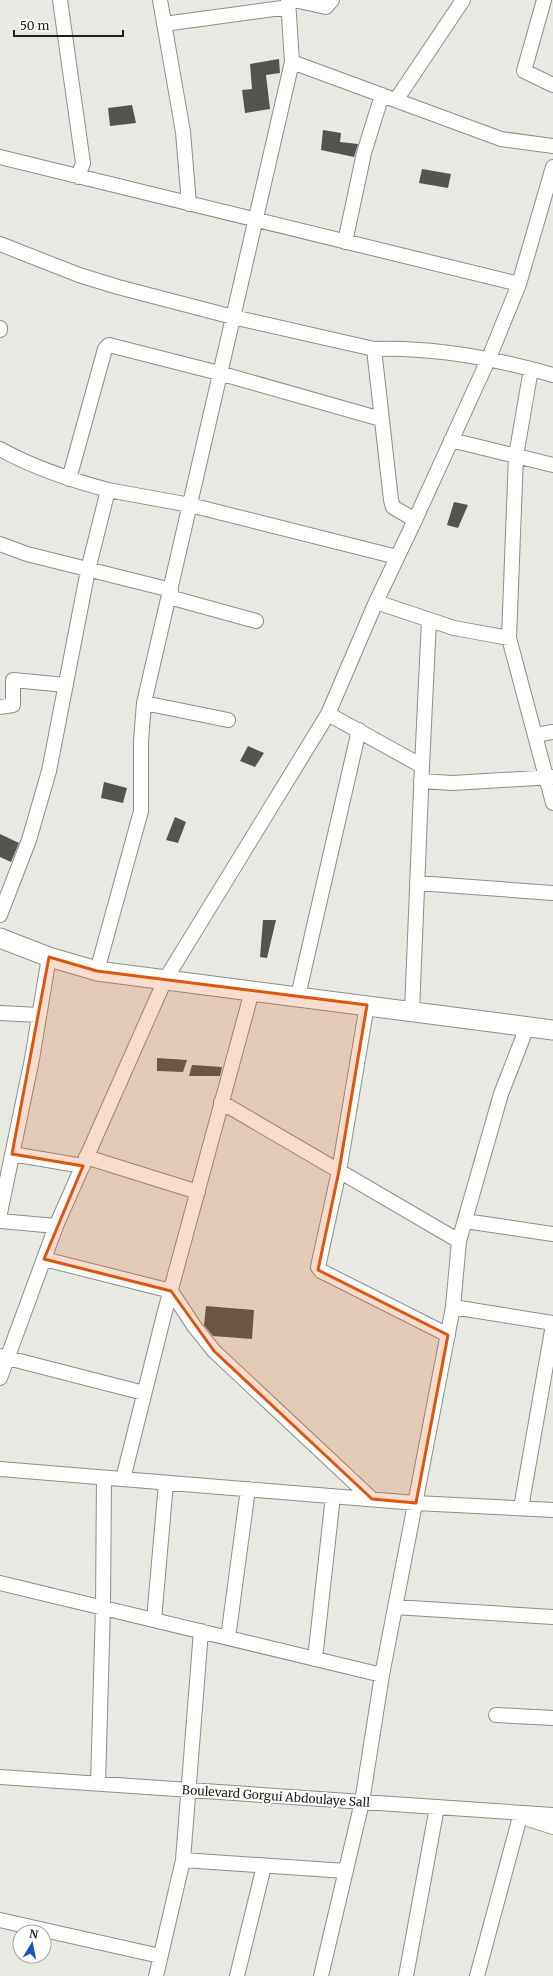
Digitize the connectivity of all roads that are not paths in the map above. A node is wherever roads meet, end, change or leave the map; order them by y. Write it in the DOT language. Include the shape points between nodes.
graph roads {
  1 [pos="60,0"];
  2 [pos="160,0"];
  3 [pos="332,0"];
  4 [pos="544,0"];
  5 [pos="291,2"];
  6 [pos="458,2"];
  7 [pos="164,24"];
  8 [pos="292,62"];
  9 [pos="553,84"];
  10 [pos="382,95"];
  11 [pos="396,100"];
  12 [pos="553,146"];
  13 [pos="0,157"];
  14 [pos="553,170"];
  15 [pos="78,177"];
  16 [pos="189,204"];
  17 [pos="255,220"];
  18 [pos="345,242"];
  19 [pos="0,244"];
  20 [pos="519,284"];
  21 [pos="233,317"];
  22 [pos="374,349"];
  23 [pos="489,358"];
  24 [pos="531,368"];
  25 [pos="220,373"];
  26 [pos="553,375"];
  27 [pos="381,419"];
  28 [pos="452,440"];
  29 [pos="0,449"];
  30 [pos="516,456"];
  31 [pos="553,465"];
  32 [pos="69,479"];
  33 [pos="108,490"];
  34 [pos="190,505"];
  35 [pos="415,520"];
  36 [pos="0,544"];
  37 [pos="397,557"];
  38 [pos="88,570"];
  39 [pos="170,594"];
  40 [pos="376,602"];
  41 [pos="429,620"];
  42 [pos="256,621"];
  43 [pos="509,638"];
  44 [pos="66,685"];
  45 [pos="144,703"];
  46 [pos="0,707"];
  47 [pos="328,714"];
  48 [pos="228,720"];
  49 [pos="358,730"];
  50 [pos="553,732"];
  51 [pos="535,735"];
  52 [pos="422,766"];
  53 [pos="550,776"];
  54 [pos="421,781"];
  55 [pos="553,803"];
  56 [pos="417,883"];
  57 [pos="553,893"];
  58 [pos="0,915"];
  59 [pos="0,938"];
  60 [pos="49,957"];
  61 [pos="97,971"];
  62 [pos="165,980"];
  63 [pos="252,991"];
  64 [pos="298,996"];
  65 [pos="367,1005"];
  66 [pos="412,1011"];
  67 [pos="0,1014"];
  68 [pos="39,1015"];
  69 [pos="527,1027"];
  70 [pos="553,1030"];
  71 [pos="221,1102"];
  72 [pos="12,1154"];
  73 [pos="85,1162"];
  74 [pos="339,1171"];
  75 [pos="198,1192"];
  76 [pos="0,1213"];
  77 [pos="0,1221"];
  78 [pos="465,1221"];
  79 [pos="56,1226"];
  80 [pos="553,1234"];
  81 [pos="459,1242"];
  82 [pos="44,1259"];
  83 [pos="171,1291"];
  84 [pos="453,1307"];
  85 [pos="553,1324"];
  86 [pos="448,1335"];
  87 [pos="3,1356"];
  88 [pos="0,1378"];
  89 [pos="144,1393"];
  90 [pos="0,1469"];
  91 [pos="104,1478"];
  92 [pos="123,1479"];
  93 [pos="166,1483"];
  94 [pos="248,1489"];
  95 [pos="333,1496"];
  96 [pos="372,1500"];
  97 [pos="416,1503"];
  98 [pos="521,1508"];
  99 [pos="553,1510"];
  100 [pos="0,1583"];
  101 [pos="103,1607"];
  102 [pos="395,1607"];
  103 [pos="553,1617"];
  104 [pos="154,1620"];
  105 [pos="201,1631"];
  106 [pos="228,1638"];
  107 [pos="315,1659"];
  108 [pos="382,1675"];
  109 [pos="496,1715"];
  110 [pos="553,1718"];
  111 [pos="0,1777"];
  112 [pos="98,1784"];
  113 [pos="188,1790"];
  114 [pos="362,1802"];
  115 [pos="437,1807"];
  116 [pos="520,1815"];
  117 [pos="553,1815"];
  118 [pos="553,1828"];
  119 [pos="182,1860"];
  120 [pos="264,1866"];
  121 [pos="346,1871"];
  122 [pos="0,1920"];
  123 [pos="160,1956"];
  124 [pos="156,1976"];
  125 [pos="237,1976"];
  126 [pos="321,1976"];
  127 [pos="406,1976"];
  128 [pos="477,1976"];
  1 -- 15 [label="street" via="83,163"];
  2 -- 7 [label="street"];
  3 -- 5 [label="street" via="326,7"];
  4 -- 9 [label="street" via="524,71"];
  5 -- 7 [label="street"];
  5 -- 8 [label="street"];
  6 -- 11 [label="street"];
  7 -- 16 [label="street" via="183,132"];
  8 -- 10 [label="street"];
  8 -- 17 [label="street"];
  10 -- 11 [label="street"];
  10 -- 18 [label="street" via="364,153"];
  11 -- 12 [label="street" via="501,139"];
  13 -- 15 [label="street"];
  14 -- 20 [label="street"];
  15 -- 16 [label="street"];
  16 -- 17 [label="street"];
  17 -- 18 [label="street"];
  17 -- 21 [label="street"];
  18 -- 20 [label="street"];
  19 -- 21 [label="street" via="79,275"];
  20 -- 23 [label="street"];
  21 -- 22 [label="street"];
  21 -- 25 [label="street"];
  22 -- 23 [label="street" via="422,349"];
  22 -- 27 [label="street"];
  23 -- 24 [label="street"];
  23 -- 28 [label="street"];
  24 -- 26 [label="street"];
  24 -- 30 [label="street"];
  25 -- 27 [label="street"];
  25 -- 32 [label="street" via="110,345 105,349"];
  25 -- 34 [label="street"];
  27 -- 35 [label="street" via="393,507"];
  28 -- 30 [label="street"];
  28 -- 35 [label="street"];
  29 -- 32 [label="street"];
  30 -- 31 [label="street"];
  30 -- 43 [label="street"];
  32 -- 33 [label="street"];
  33 -- 34 [label="street"];
  33 -- 38 [label="street"];
  34 -- 37 [label="street"];
  34 -- 39 [label="street"];
  35 -- 37 [label="street"];
  36 -- 38 [label="street"];
  37 -- 40 [label="street"];
  38 -- 39 [label="street"];
  38 -- 44 [label="street"];
  39 -- 42 [label="street"];
  39 -- 45 [label="street"];
  40 -- 41 [label="street"];
  40 -- 47 [label="street"];
  41 -- 43 [label="street" via="454,628"];
  41 -- 52 [label="street"];
  43 -- 51 [label="street"];
  44 -- 46 [label="street" via="13,680 12,705"];
  44 -- 58 [label="street" via="44,790 29,840"];
  45 -- 48 [label="street"];
  45 -- 61 [label="street" via="141,811"];
  47 -- 49 [label="street"];
  47 -- 62 [label="street"];
  49 -- 52 [label="street"];
  49 -- 64 [label="street"];
  50 -- 51 [label="street"];
  51 -- 53 [label="street"];
  52 -- 54 [label="street"];
  53 -- 54 [label="street" via="470,783"];
  53 -- 55 [label="street"];
  54 -- 56 [label="street"];
  56 -- 57 [label="street"];
  56 -- 66 [label="street"];
  59 -- 60 [label="street"];
  60 -- 61 [label="street"];
  60 -- 68 [label="street"];
  61 -- 62 [label="street"];
  62 -- 63 [label="street"];
  62 -- 73 [label="street"];
  63 -- 64 [label="street"];
  63 -- 71 [label="street"];
  64 -- 65 [label="street"];
  65 -- 66 [label="street"];
  65 -- 74 [label="street"];
  66 -- 69 [label="street"];
  67 -- 68 [label="street"];
  68 -- 72 [label="street"];
  69 -- 70 [label="street"];
  69 -- 78 [label="street" via="501,1094"];
  71 -- 74 [label="street"];
  71 -- 75 [label="street"];
  72 -- 73 [label="street"];
  72 -- 76 [label="street"];
  73 -- 75 [label="street"];
  73 -- 79 [label="street"];
  74 -- 81 [label="street"];
  74 -- 86 [label="street" via="318,1267 321,1271"];
  75 -- 83 [label="street"];
  77 -- 79 [label="street"];
  78 -- 80 [label="street"];
  78 -- 81 [label="street"];
  79 -- 82 [label="street"];
  81 -- 84 [label="street"];
  82 -- 83 [label="street"];
  82 -- 87 [label="street"];
  83 -- 89 [label="street"];
  83 -- 96 [label="street" via="214,1351"];
  84 -- 85 [label="street"];
  84 -- 86 [label="street"];
  85 -- 98 [label="street"];
  86 -- 97 [label="street"];
  87 -- 88 [label="street"];
  87 -- 89 [label="street"];
  89 -- 92 [label="street"];
  90 -- 91 [label="street"];
  91 -- 92 [label="street"];
  91 -- 101 [label="street"];
  92 -- 93 [label="street"];
  93 -- 94 [label="street"];
  93 -- 104 [label="street"];
  94 -- 95 [label="street"];
  94 -- 106 [label="street"];
  95 -- 96 [label="street"];
  95 -- 107 [label="street"];
  96 -- 97 [label="street"];
  97 -- 98 [label="street"];
  97 -- 102 [label="street"];
  98 -- 99 [label="street"];
  100 -- 101 [label="street"];
  101 -- 104 [label="street"];
  101 -- 112 [label="street"];
  102 -- 103 [label="street"];
  102 -- 108 [label="street"];
  104 -- 105 [label="street"];
  105 -- 106 [label="street"];
  105 -- 113 [label="street"];
  106 -- 107 [label="street"];
  107 -- 108 [label="street"];
  108 -- 114 [label="street"];
  109 -- 110 [label="street"];
  111 -- 112 [label="street, Boulevard Gorgui Abdoulaye Sall"];
  112 -- 113 [label="street, Boulevard Gorgui Abdoulaye Sall"];
  113 -- 114 [label="street, Boulevard Gorgui Abdoulaye Sall"];
  113 -- 119 [label="street"];
  114 -- 115 [label="street, Boulevard Gorgui Abdoulaye Sall"];
  114 -- 121 [label="street"];
  115 -- 116 [label="street, Boulevard Gorgui Abdoulaye Sall"];
  115 -- 127 [label="street"];
  116 -- 117 [label="street, Boulevard Gorgui Abdoulaye Sall"];
  116 -- 118 [label="street"];
  116 -- 128 [label="street"];
  119 -- 120 [label="street"];
  119 -- 123 [label="street"];
  120 -- 121 [label="street"];
  120 -- 125 [label="street"];
  121 -- 126 [label="street"];
  122 -- 123 [label="street"];
  123 -- 124 [label="street"];
}
